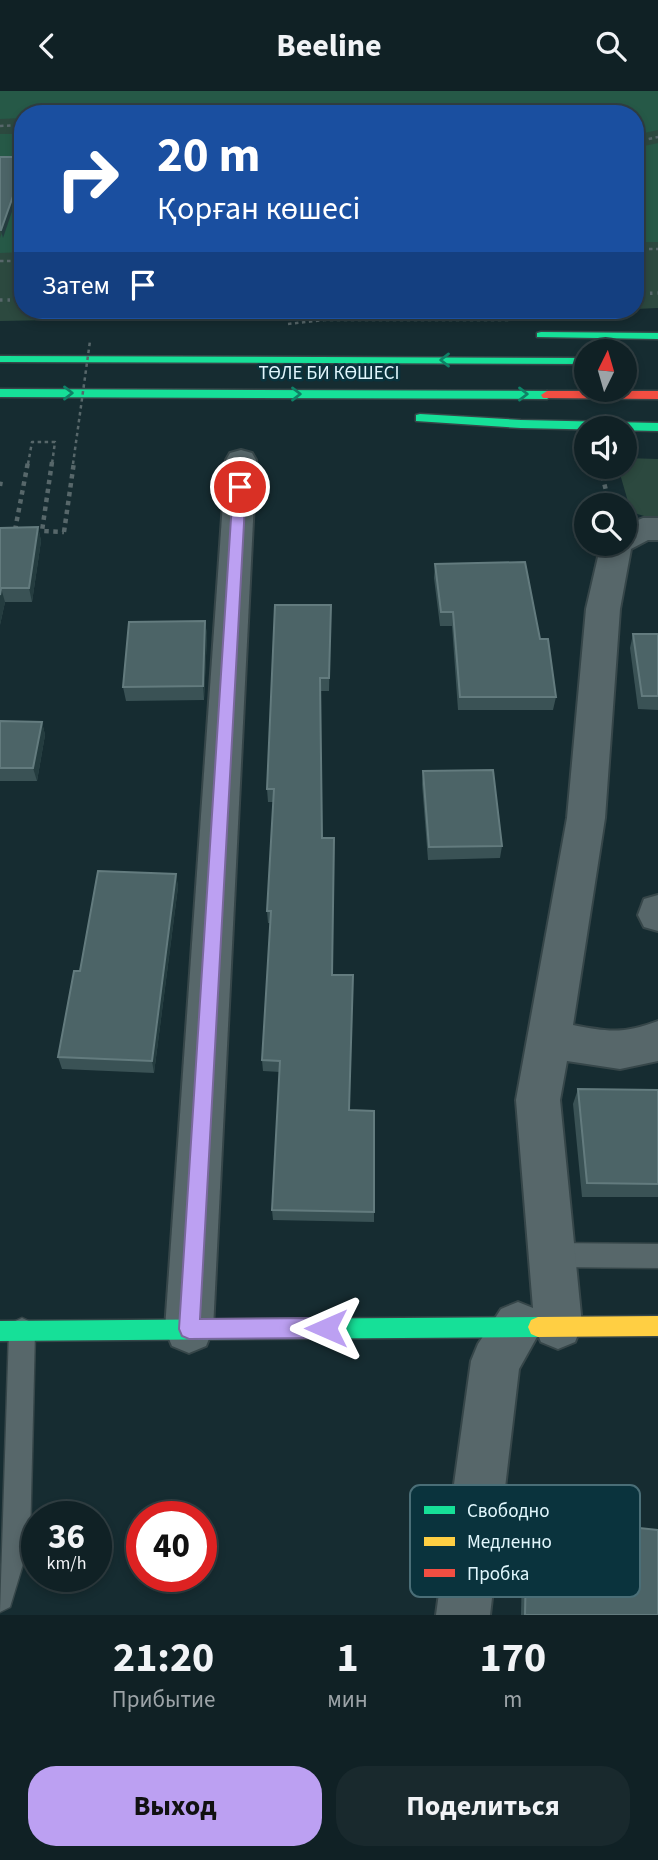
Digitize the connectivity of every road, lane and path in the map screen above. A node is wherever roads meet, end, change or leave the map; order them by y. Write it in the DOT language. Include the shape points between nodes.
graph roads {
  1 [pos="284,325"];
  2 [pos="517,327"];
  3 [pos="658,336"];
  4 [pos="90,341"];
  5 [pos="329,344"];
  6 [pos="0,359"];
  7 [pos="144,359"];
  8 [pos="574,361"];
  9 [pos="0,393"];
  10 [pos="142,393"];
  11 [pos="658,395"];
  12 [pos="323,411"];
  13 [pos="403,417"];
  14 [pos="658,427"];
  15 [pos="242,460"];
  16 [pos="1,481"];
  17 [pos="0,487"];
  18 [pos="658,529"];
  19 [pos="9,530"];
  20 [pos="637,532"];
  21 [pos="613,556"];
  22 [pos="549,1039"];
  23 [pos="658,1040"];
  24 [pos="552,1255"];
  25 [pos="658,1256"];
  26 [pos="538,1326"];
  27 [pos="658,1326"];
  28 [pos="189,1329"];
  29 [pos="11,1331"];
  30 [pos="479,1485"];
  31 [pos="0,1597"];
  32 [pos="465,1597"];
  33 [pos="463,1615"];
  1 -- 2 [label="path" via="324,320"];
  2 -- 3 [label="main road"];
  4 -- 19 [label="path, bridge" via="64,532 42,531 55,442 32,442 17,530"];
  5 -- 7 [label="main road"];
  6 -- 7 [label="main road, ТӨЛЕ БИ КӨШЕСІ"];
  8 -- 7 [label="main road, ТӨЛЕ БИ КӨШЕСІ, one-way"];
  9 -- 10 [label="main road, ТӨЛЕ БИ КӨШЕСІ, one-way"];
  10 -- 11 [label="main road, ТӨЛЕ БИ КӨШЕСІ, one-way"];
  10 -- 12 [label="main road"];
  13 -- 14 [label="main road"];
  15 -- 28 [label="street"];
  16 -- 17 [label="path"];
  18 -- 20 [label="street"];
  21 -- 22 [label="street" via="603,609 586,818"];
  22 -- 23 [label="street" via="641,1049"];
  22 -- 24 [label="street" via="538,1100"];
  24 -- 25 [label="lane"];
  24 -- 26 [label="street"];
  26 -- 27 [label="main road"];
  26 -- 28 [label="main road"];
  26 -- 30 [label="street" via="495,1361"];
  28 -- 29 [label="main road"];
  29 -- 31 [label="lane" via="16,1541"];
  32 -- 33 [label="street"];
}
